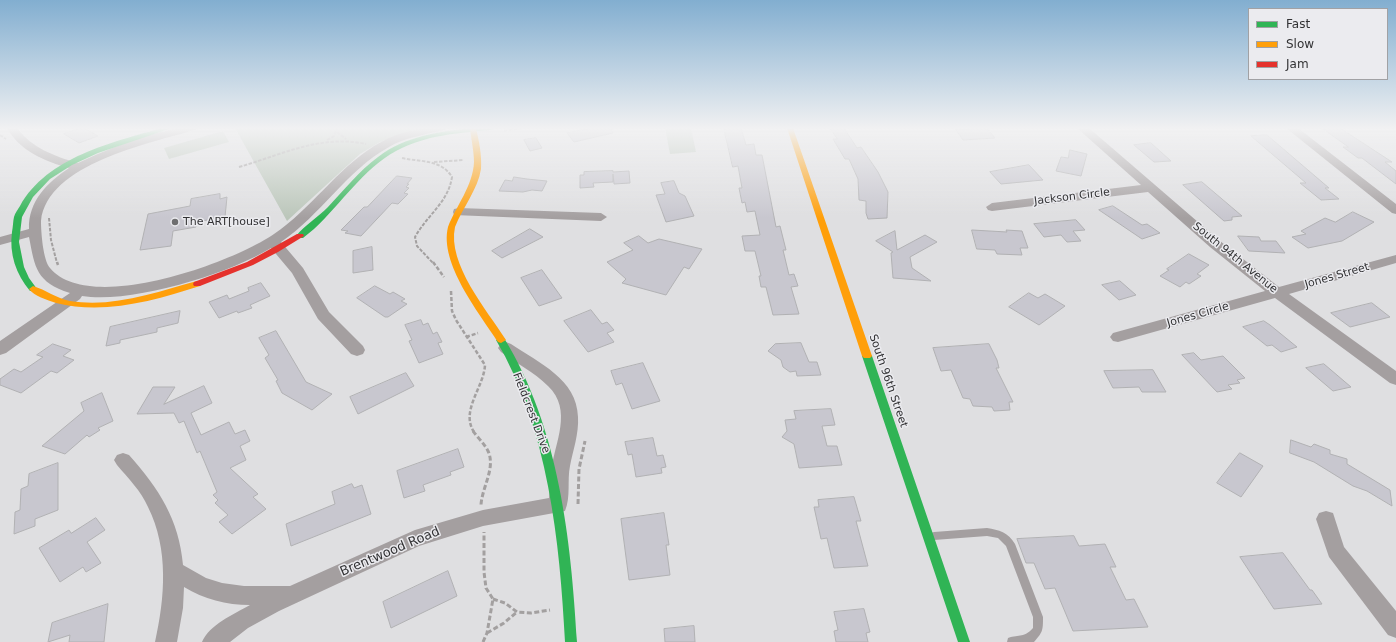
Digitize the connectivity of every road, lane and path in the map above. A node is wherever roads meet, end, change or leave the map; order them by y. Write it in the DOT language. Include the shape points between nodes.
graph roads {
  1 [pos="50,158"];
  2 [pos="89,158"];
  3 [pos="95,158"];
  4 [pos="270,158"];
  5 [pos="366,158"];
  6 [pos="383,158"];
  7 [pos="477,158"];
  8 [pos="800,158"];
  9 [pos="1116,158"];
  10 [pos="1329,158"];
  11 [pos="452,161"];
  12 [pos="432,162"];
  13 [pos="75,165"];
  14 [pos="239,167"];
  15 [pos="1151,188"];
  16 [pos="992,207"];
  17 [pos="1396,210"];
  18 [pos="459,212"];
  19 [pos="49,216"];
  20 [pos="601,217"];
  21 [pos="35,227"];
  22 [pos="0,232"];
  23 [pos="15,232"];
  24 [pos="0,241"];
  25 [pos="276,245"];
  26 [pos="1396,259"];
  27 [pos="62,270"];
  28 [pos="82,290"];
  29 [pos="1278,293"];
  30 [pos="65,303"];
  31 [pos="466,337"];
  32 [pos="1118,337"];
  33 [pos="504,346"];
  34 [pos="0,349"];
  35 [pos="357,350"];
  36 [pos="1396,379"];
  37 [pos="585,441"];
  38 [pos="123,460"];
  39 [pos="558,505"];
  40 [pos="578,510"];
  41 [pos="483,518"];
  42 [pos="1326,519"];
  43 [pos="929,537"];
  44 [pos="175,571"];
  45 [pos="296,593"];
  46 [pos="493,599"];
  47 [pos="1396,628"];
  48 [pos="487,633"];
  49 [pos="166,642"];
  50 [pos="213,642"];
  51 [pos="483,642"];
  52 [pos="571,642"];
  53 [pos="964,642"];
  54 [pos="1012,642"];
  1 -- 13 [label="street"];
  2 -- 13 [label="street"];
  3 -- 13 [label="street"];
  4 -- 14 [label="path"];
  5 -- 25 [label="street"];
  6 -- 25 [label="street" via="301,235"];
  7 -- 18 [label="street, Fieldcrest Drive" via="476,174"];
  8 -- 43 [label="street, South 96th Street"];
  9 -- 15 [label="street, South 94th Avenue"];
  10 -- 17 [label="street"];
  11 -- 12 [label="path"];
  13 -- 21 [label="street" via="39,204"];
  13 -- 23 [label="street" via="48,178 31,193 21,207"];
  15 -- 16 [label="street, Jackson Circle"];
  15 -- 29 [label="street, South 94th Avenue" via="1215,244"];
  18 -- 20 [label="street"];
  18 -- 33 [label="street, Fieldcrest Drive" via="450,232 451,252 462,276"];
  19 -- 27 [label="path" via="55,259"];
  21 -- 23 [label="street"];
  21 -- 28 [label="street" via="41,265 57,282"];
  22 -- 23 [label="street"];
  23 -- 24 [label="street"];
  23 -- 30 [label="street" via="19,273 37,293"];
  25 -- 28 [label="street" via="194,275 105,292"];
  25 -- 30 [label="street" via="238,270 194,286 116,303"];
  25 -- 35 [label="street" via="298,271 323,315"];
  26 -- 29 [label="street, Jones Street"];
  28 -- 30 [label="street"];
  29 -- 32 [label="street, Jones Circle"];
  29 -- 36 [label="street, South 94th Avenue"];
  30 -- 34 [label="street"];
  31 -- 41 [label="path" via="485,365 483,382 469,417 470,426 488,449 490,457 490,470 481,501"];
  33 -- 39 [label="street, Fieldcrest Drive" via="538,425 552,471"];
  33 -- 39 [label="street, Fieldcrest Drive" via="547,376 566,398 570,411 560,471"];
  37 -- 40 [label="path" via="579,469"];
  38 -- 44 [label="street" via="158,506"];
  39 -- 41 [label="street, Brentwood Road"];
  39 -- 52 [label="street, Fieldcrest Drive"];
  41 -- 45 [label="street, Brentwood Road" via="415,539"];
  41 -- 46 [label="path" via="486,549 484,572 486,588"];
  42 -- 47 [label="street" via="1336,551"];
  43 -- 53 [label="street, South 96th Street"];
  43 -- 54 [label="lane" via="988,532 1000,534 1010,544 1038,617 1038,630 1030,639"];
  44 -- 45 [label="street, Brentwood Road" via="202,587 225,593 257,596"];
  44 -- 49 [label="street" via="174,606"];
  45 -- 50 [label="street, Brentwood Road" via="241,621"];
  46 -- 48 [label="path"];
  46 -- 48 [label="path" via="505,603 517,612"];
  48 -- 51 [label="path"];
}
